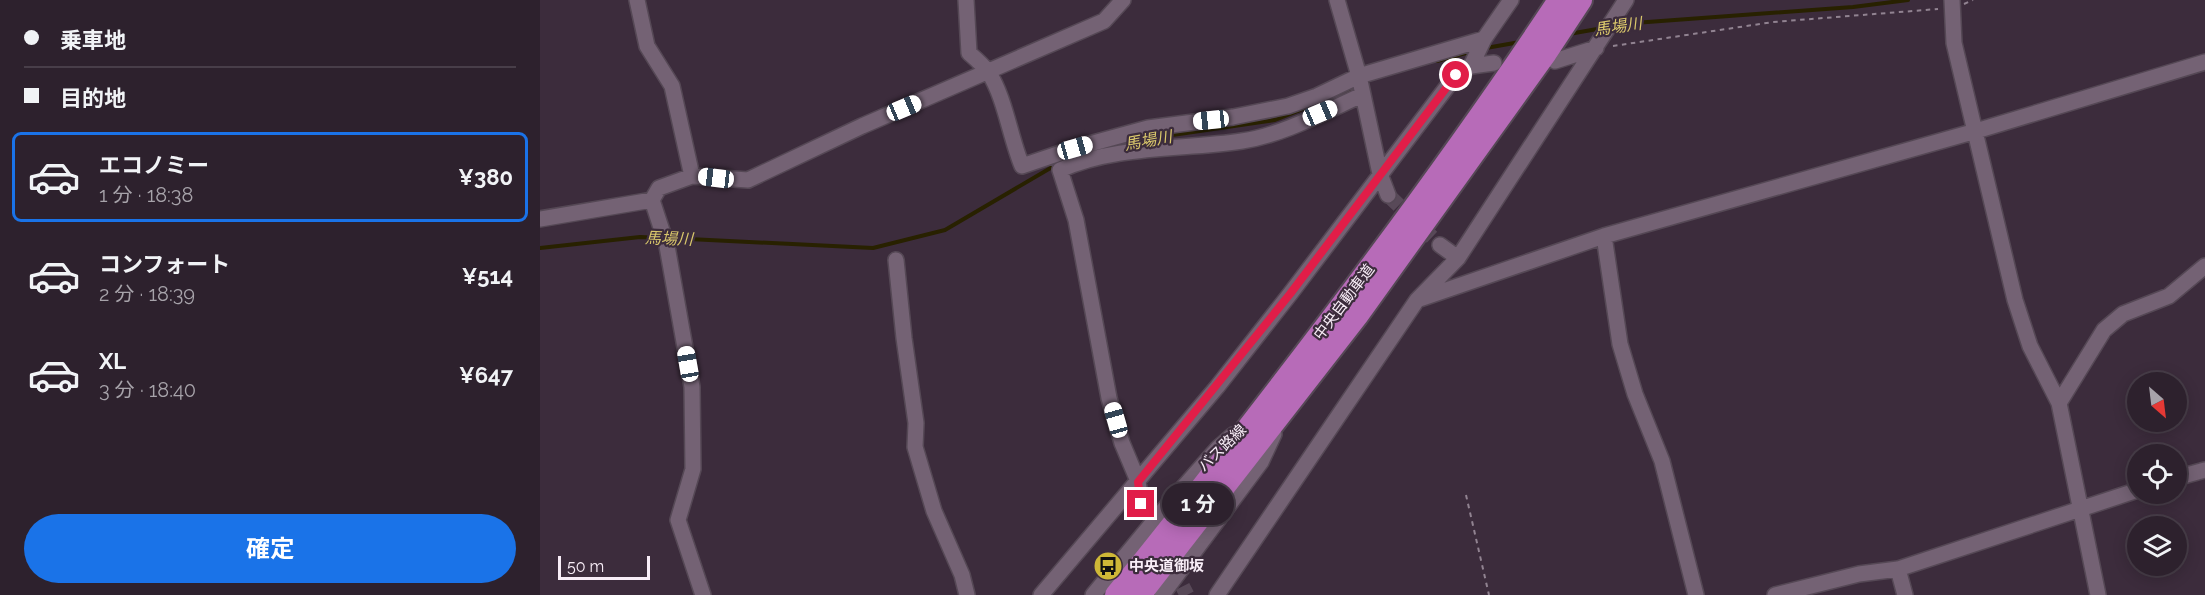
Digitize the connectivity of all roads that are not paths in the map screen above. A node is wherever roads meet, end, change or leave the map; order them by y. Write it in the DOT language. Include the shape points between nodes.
graph roads {
  1 [pos="637,0"];
  2 [pos="966,0"];
  3 [pos="1123,0"];
  4 [pos="1337,0"];
  5 [pos="1511,0"];
  6 [pos="1559,0"];
  7 [pos="1581,0"];
  8 [pos="1626,0"];
  9 [pos="1953,4"];
  10 [pos="1599,42"];
  11 [pos="1478,51"];
  12 [pos="1551,57"];
  13 [pos="2205,62"];
  14 [pos="1494,63"];
  15 [pos="988,71"];
  16 [pos="1361,86"];
  17 [pos="1976,131"];
  18 [pos="1111,146"];
  19 [pos="1380,174"];
  20 [pos="692,176"];
  21 [pos="1388,195"];
  22 [pos="652,200"];
  23 [pos="540,219"];
  24 [pos="1604,236"];
  25 [pos="1440,245"];
  26 [pos="1458,258"];
  27 [pos="896,260"];
  28 [pos="2205,266"];
  29 [pos="1417,300"];
  30 [pos="2059,403"];
  31 [pos="1284,409"];
  32 [pos="1259,413"];
  33 [pos="2205,470"];
  34 [pos="2187,475"];
  35 [pos="1138,482"];
  36 [pos="2127,493"];
  37 [pos="1141,504"];
  38 [pos="2080,508"];
  39 [pos="1898,569"];
  40 [pos="703,595"];
  41 [pos="967,595"];
  42 [pos="1041,595"];
  43 [pos="1093,595"];
  44 [pos="1116,595"];
  45 [pos="1140,595"];
  46 [pos="1162,595"];
  47 [pos="1217,595"];
  48 [pos="1696,595"];
  49 [pos="1775,595"];
  50 [pos="1905,595"];
  51 [pos="2098,595"];
  1 -- 20 [label="street" via="647,46 672,86"];
  2 -- 15 [label="street" via="969,53"];
  3 -- 15 [label="street" via="1104,21"];
  4 -- 16 [label="street"];
  5 -- 11 [label="street"];
  6 -- 32 [label="highway, 中央自動車道" via="1426,192"];
  7 -- 12 [label="highway, 中央自動車道"];
  8 -- 10 [label="street"];
  9 -- 17 [label="street" via="1954,43"];
  10 -- 12 [label="street"];
  10 -- 26 [label="street"];
  11 -- 14 [label="street"];
  11 -- 16 [label="street"];
  11 -- 19 [label="street"];
  12 -- 31 [label="highway, 中央自動車道"];
  13 -- 17 [label="street"];
  15 -- 18 [label="street" via="998,90 1022,166"];
  15 -- 20 [label="street" via="748,180"];
  16 -- 18 [label="street" via="1233,117 1148,128"];
  16 -- 18 [label="street" via="1278,131 1243,141"];
  16 -- 19 [label="street"];
  17 -- 24 [label="street"];
  17 -- 30 [label="street" via="2015,300 2030,346"];
  18 -- 35 [label="street" via="1060,170 1076,220 1109,398"];
  19 -- 21 [label="street"];
  19 -- 35 [label="street" via="1290,294"];
  20 -- 22 [label="street" via="659,188"];
  22 -- 23 [label="street"];
  22 -- 40 [label="street" via="668,246 692,387 693,469 678,520"];
  24 -- 29 [label="street"];
  24 -- 48 [label="street" via="1620,344 1662,461"];
  25 -- 26 [label="street"];
  26 -- 29 [label="street"];
  27 -- 41 [label="street" via="916,423 915,447 934,511 962,574"];
  28 -- 30 [label="street" via="2169,296 2123,314 2104,330"];
  29 -- 47 [label="street"];
  30 -- 38 [label="street"];
  31 -- 45 [label="highway, 中央自動車道"];
  31 -- 46 [label="street, バス路線" via="1261,462"];
  32 -- 43 [label="street, バス路線" via="1218,448"];
  32 -- 44 [label="highway, 中央自動車道"];
  33 -- 34 [label="street"];
  35 -- 37 [label="street"];
  35 -- 42 [label="street"];
  36 -- 38 [label="street"];
  38 -- 39 [label="street"];
  38 -- 51 [label="street"];
  39 -- 49 [label="street" via="1859,574"];
  39 -- 50 [label="street"];
}
